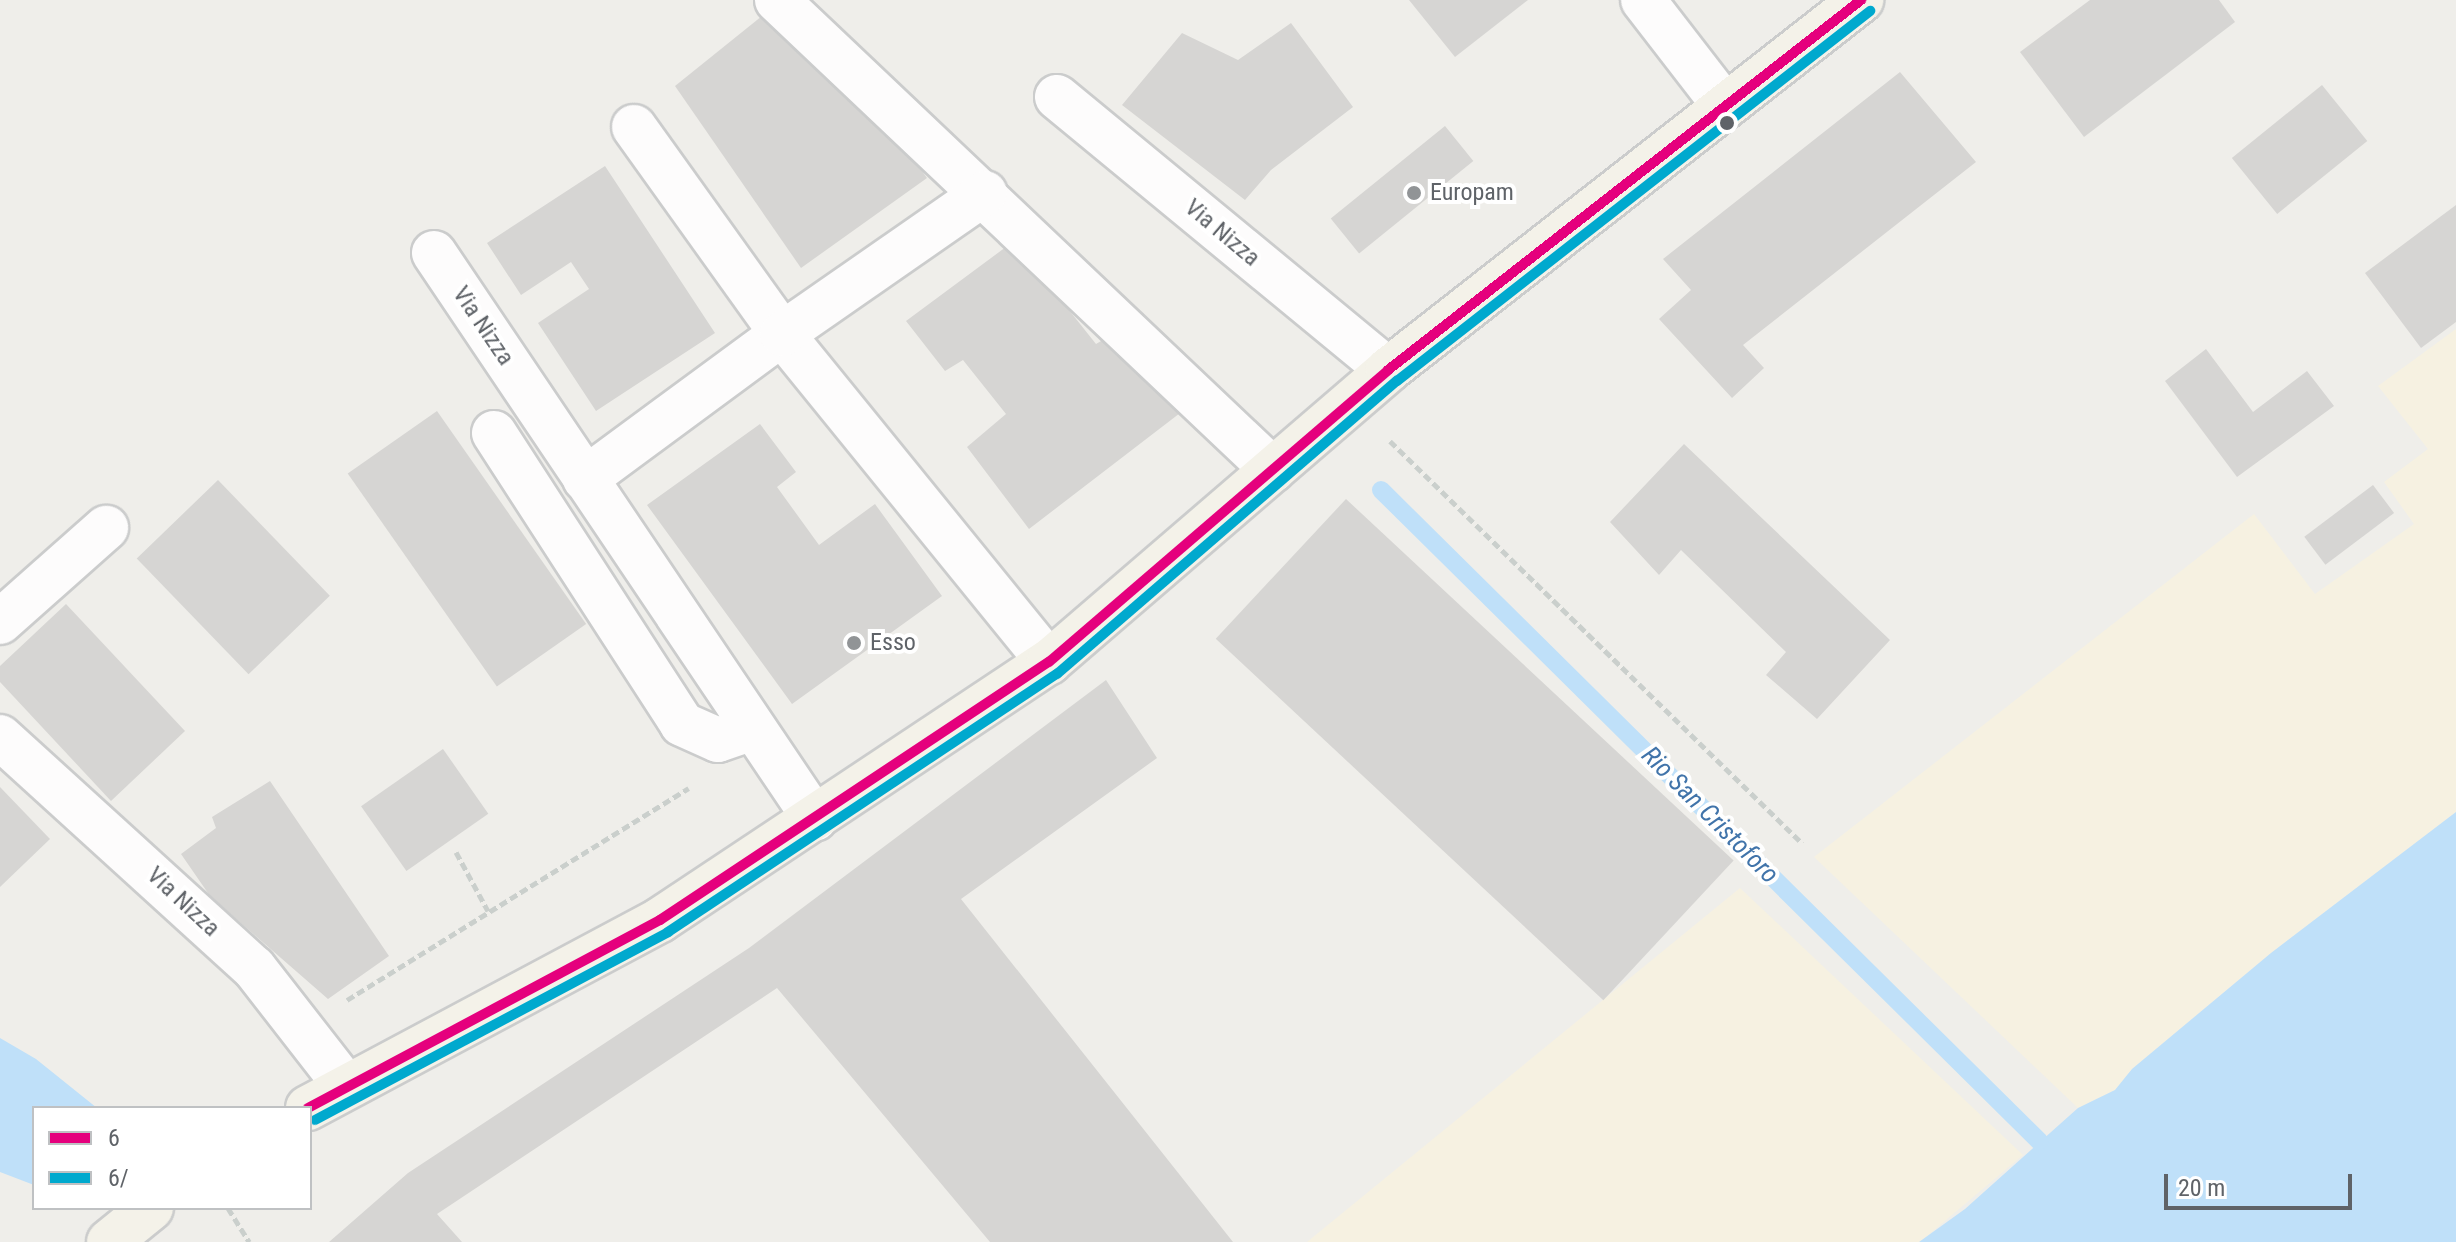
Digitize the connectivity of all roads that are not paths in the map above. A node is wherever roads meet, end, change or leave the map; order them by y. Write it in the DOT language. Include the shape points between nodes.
graph roads {
  1 [pos="777,0"];
  2 [pos="1643,0"];
  3 [pos="1861,0"];
  4 [pos="1057,97"];
  5 [pos="1725,106"];
  6 [pos="634,127"];
  7 [pos="985,193"];
  8 [pos="434,253"];
  9 [pos="782,334"];
  10 [pos="1388,370"];
  11 [pos="494,433"];
  12 [pos="1273,470"];
  13 [pos="585,479"];
  14 [pos="106,528"];
  15 [pos="0,622"];
  16 [pos="1049,662"];
  17 [pos="758,735"];
  18 [pos="0,737"];
  19 [pos="815,819"];
  20 [pos="346,1086"];
  21 [pos="311,1106"];
  22 [pos="149,1210"];
  23 [pos="109,1242"];
  1 -- 7 [label="street"];
  2 -- 5 [label="street"];
  3 -- 5 [label="main road"];
  4 -- 10 [label="street, Via Nizza"];
  5 -- 10 [label="main road"];
  6 -- 9 [label="street"];
  7 -- 9 [label="street"];
  7 -- 12 [label="street"];
  8 -- 13 [label="street, Via Nizza"];
  9 -- 13 [label="street"];
  9 -- 16 [label="street"];
  10 -- 12 [label="main road"];
  11 -- 17 [label="street" via="682,724 718,740"];
  12 -- 16 [label="main road"];
  13 -- 17 [label="street, Via Nizza"];
  14 -- 15 [label="street"];
  16 -- 19 [label="main road"];
  17 -- 19 [label="street, Via Nizza"];
  18 -- 20 [label="street, Via Nizza" via="254,968"];
  19 -- 20 [label="main road" via="660,920"];
  20 -- 21 [label="main road"];
  22 -- 23 [label="main road"];
}
